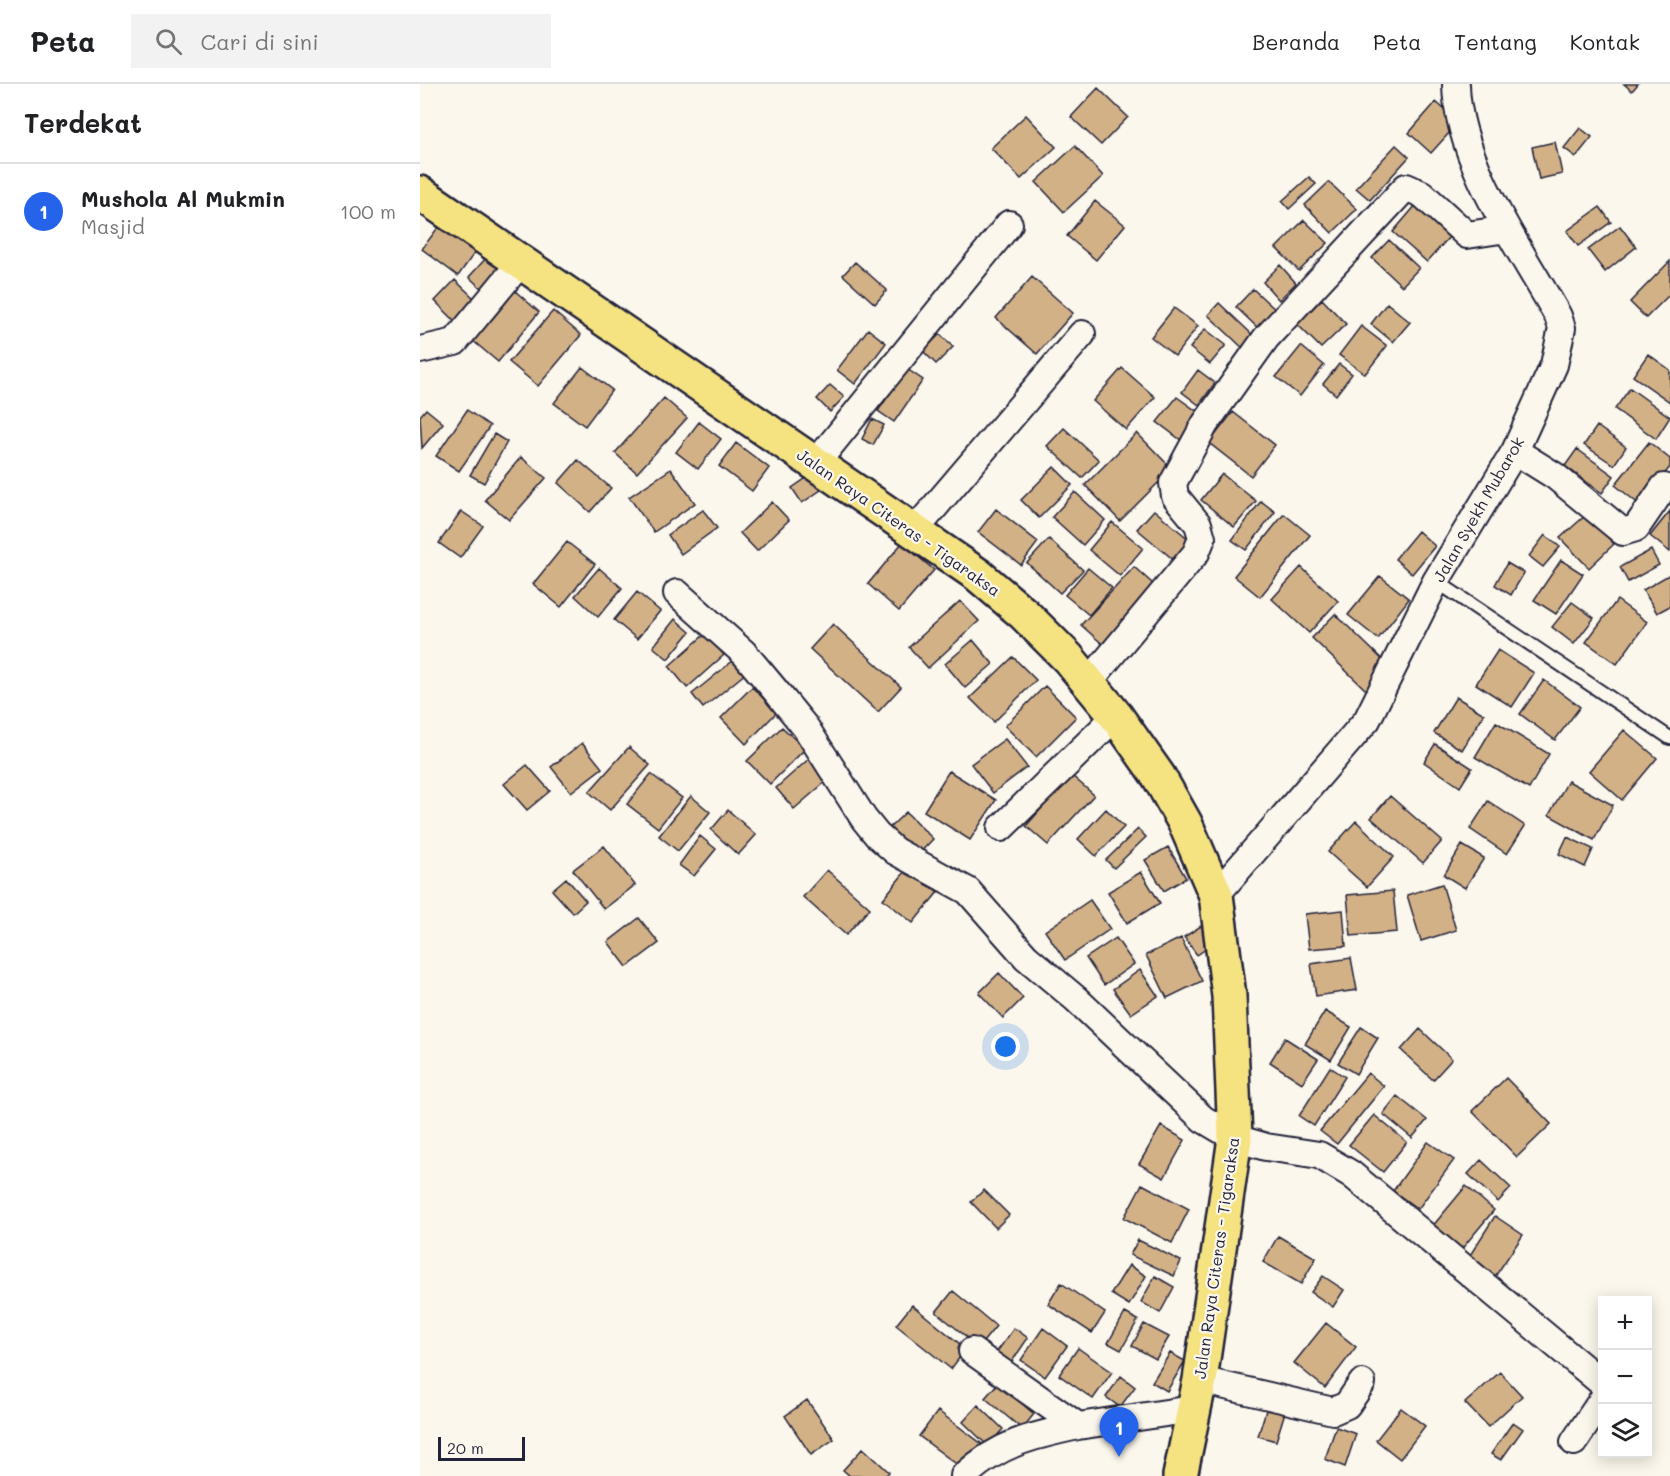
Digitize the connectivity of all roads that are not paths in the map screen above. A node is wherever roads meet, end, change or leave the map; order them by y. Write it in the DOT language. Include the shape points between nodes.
graph roads {
  1 [pos="1456,84"];
  2 [pos="420,193"];
  3 [pos="1009,225"];
  4 [pos="1507,229"];
  5 [pos="521,262"];
  6 [pos="1082,334"];
  7 [pos="420,350"];
  8 [pos="1515,451"];
  9 [pos="816,463"];
  10 [pos="1664,487"];
  11 [pos="915,530"];
  12 [pos="1436,581"];
  13 [pos="677,592"];
  14 [pos="1088,682"];
  15 [pos="1116,716"];
  16 [pos="1670,738"];
  17 [pos="1001,828"];
  18 [pos="1216,895"];
  19 [pos="1235,1138"];
  20 [pos="972,1351"];
  21 [pos="1598,1380"];
  22 [pos="1362,1383"];
  23 [pos="1196,1394"];
  24 [pos="1599,1404"];
  25 [pos="1078,1426"];
  26 [pos="1574,1442"];
  27 [pos="964,1476"];
  28 [pos="1180,1476"];
  1 -- 4 [label="street, Jalan Syekh Mubarok" via="1456,103 1474,160"];
  2 -- 5 [label="main road, Jalan Raya Citeras - Tigaraksa"];
  3 -- 9 [label="street"];
  4 -- 8 [label="street, Jalan Syekh Mubarok" via="1562,328 1554,365"];
  4 -- 14 [label="street" via="1467,235 1422,194 1406,187 1266,338 1204,424 1173,483 1175,496 1198,524 1202,538 1196,553"];
  5 -- 7 [label="street" via="455,342"];
  5 -- 9 [label="main road, Jalan Raya Citeras - Tigaraksa"];
  6 -- 11 [label="street"];
  8 -- 10 [label="street" via="1555,476 1623,532 1636,528"];
  8 -- 12 [label="street, Jalan Syekh Mubarok"];
  9 -- 11 [label="main road, Jalan Raya Citeras - Tigaraksa"];
  11 -- 14 [label="main road, Jalan Raya Citeras - Tigaraksa" via="1024,614"];
  12 -- 16 [label="lane"];
  12 -- 18 [label="street, Jalan Syekh Mubarok" via="1367,720"];
  13 -- 19 [label="street" via="744,653 775,690 806,728 877,835 895,851 968,891 1026,957 1203,1119"];
  14 -- 15 [label="main road, Jalan Raya Citeras - Tigaraksa"];
  15 -- 17 [label="street"];
  15 -- 18 [label="main road, Jalan Raya Citeras - Tigaraksa" via="1159,777 1185,823"];
  18 -- 19 [label="main road, Jalan Raya Citeras - Tigaraksa" via="1229,996"];
  19 -- 21 [label="street" via="1319,1155 1351,1174"];
  19 -- 23 [label="main road, Jalan Raya Citeras - Tigaraksa"];
  20 -- 25 [label="street"];
  22 -- 23 [label="street" via="1347,1405 1333,1411"];
  23 -- 25 [label="street"];
  23 -- 28 [label="main road, Jalan Raya Citeras - Tigaraksa"];
  24 -- 26 [label="street"];
  25 -- 27 [label="street" via="997,1449"];
}
